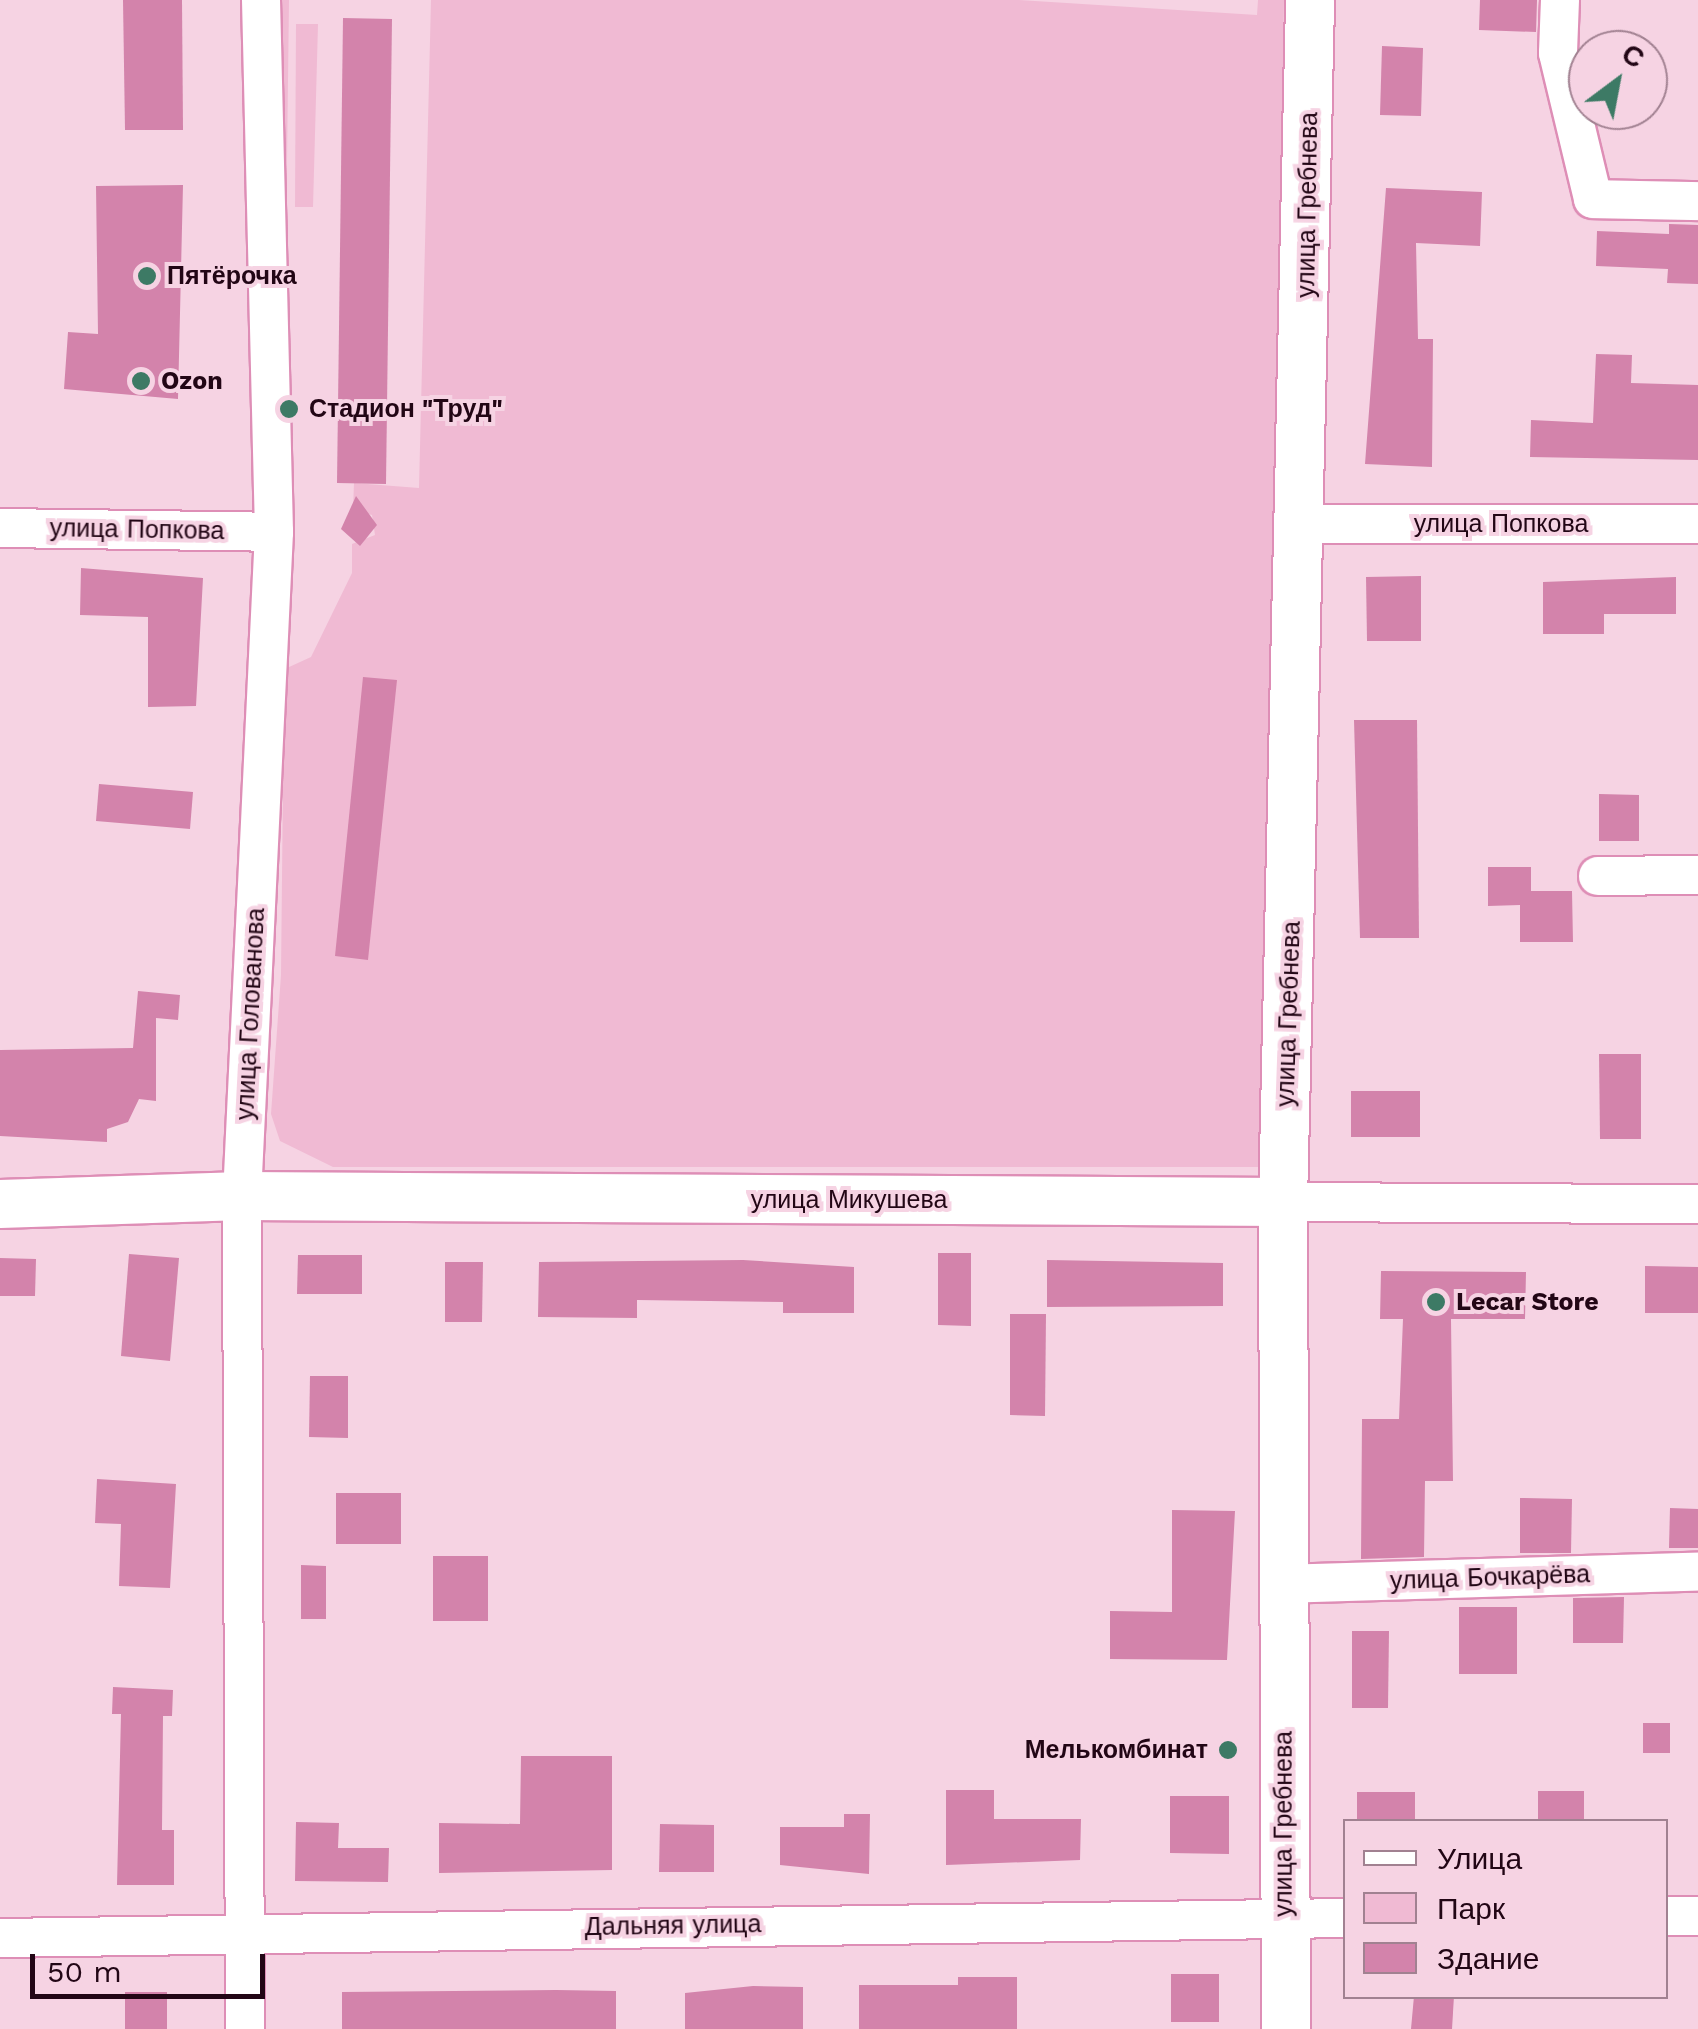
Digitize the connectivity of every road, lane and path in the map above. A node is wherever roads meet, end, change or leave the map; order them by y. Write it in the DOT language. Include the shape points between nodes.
graph roads {
  1 [pos="262,0"];
  2 [pos="1310,0"];
  3 [pos="1560,0"];
  4 [pos="1698,201"];
  5 [pos="1304,524"];
  6 [pos="1698,524"];
  7 [pos="0,528"];
  8 [pos="274,532"];
  9 [pos="1698,875"];
  10 [pos="1598,876"];
  11 [pos="1693,1195"];
  12 [pos="242,1196"];
  13 [pos="1283,1202"];
  14 [pos="0,1204"];
  15 [pos="1698,1572"];
  16 [pos="1282,1584"];
  17 [pos="1668,1916"];
  18 [pos="1698,1916"];
  19 [pos="1343,1918"];
  20 [pos="1284,1919"];
  21 [pos="241,1931"];
  22 [pos="0,1938"];
  23 [pos="245,2029"];
  24 [pos="1286,2029"];
  1 -- 8 [label="street, улица Голованова"];
  2 -- 5 [label="street, улица Гребнева"];
  3 -- 4 [label="street" via="1558,54 1592,199"];
  5 -- 6 [label="street, улица Попкова"];
  5 -- 13 [label="street, улица Гребнева"];
  7 -- 8 [label="street, улица Попкова"];
  8 -- 12 [label="street, улица Голованова"];
  9 -- 10 [label="street"];
  11 -- 13 [label="street, улица Микушева"];
  12 -- 13 [label="street, улица Микушева"];
  12 -- 14 [label="street, улица Микушева"];
  12 -- 21 [label="street, улица Голованова"];
  13 -- 16 [label="street, улица Гребнева"];
  15 -- 16 [label="street, улица Бочкарёва"];
  16 -- 20 [label="street, улица Гребнева"];
  17 -- 18 [label="street"];
  19 -- 20 [label="street, Дальняя улица"];
  20 -- 21 [label="street, Дальняя улица"];
  20 -- 24 [label="street, улица Гребнева"];
  21 -- 22 [label="street, Дальняя улица"];
  21 -- 23 [label="street, улица Голованова"];
}
